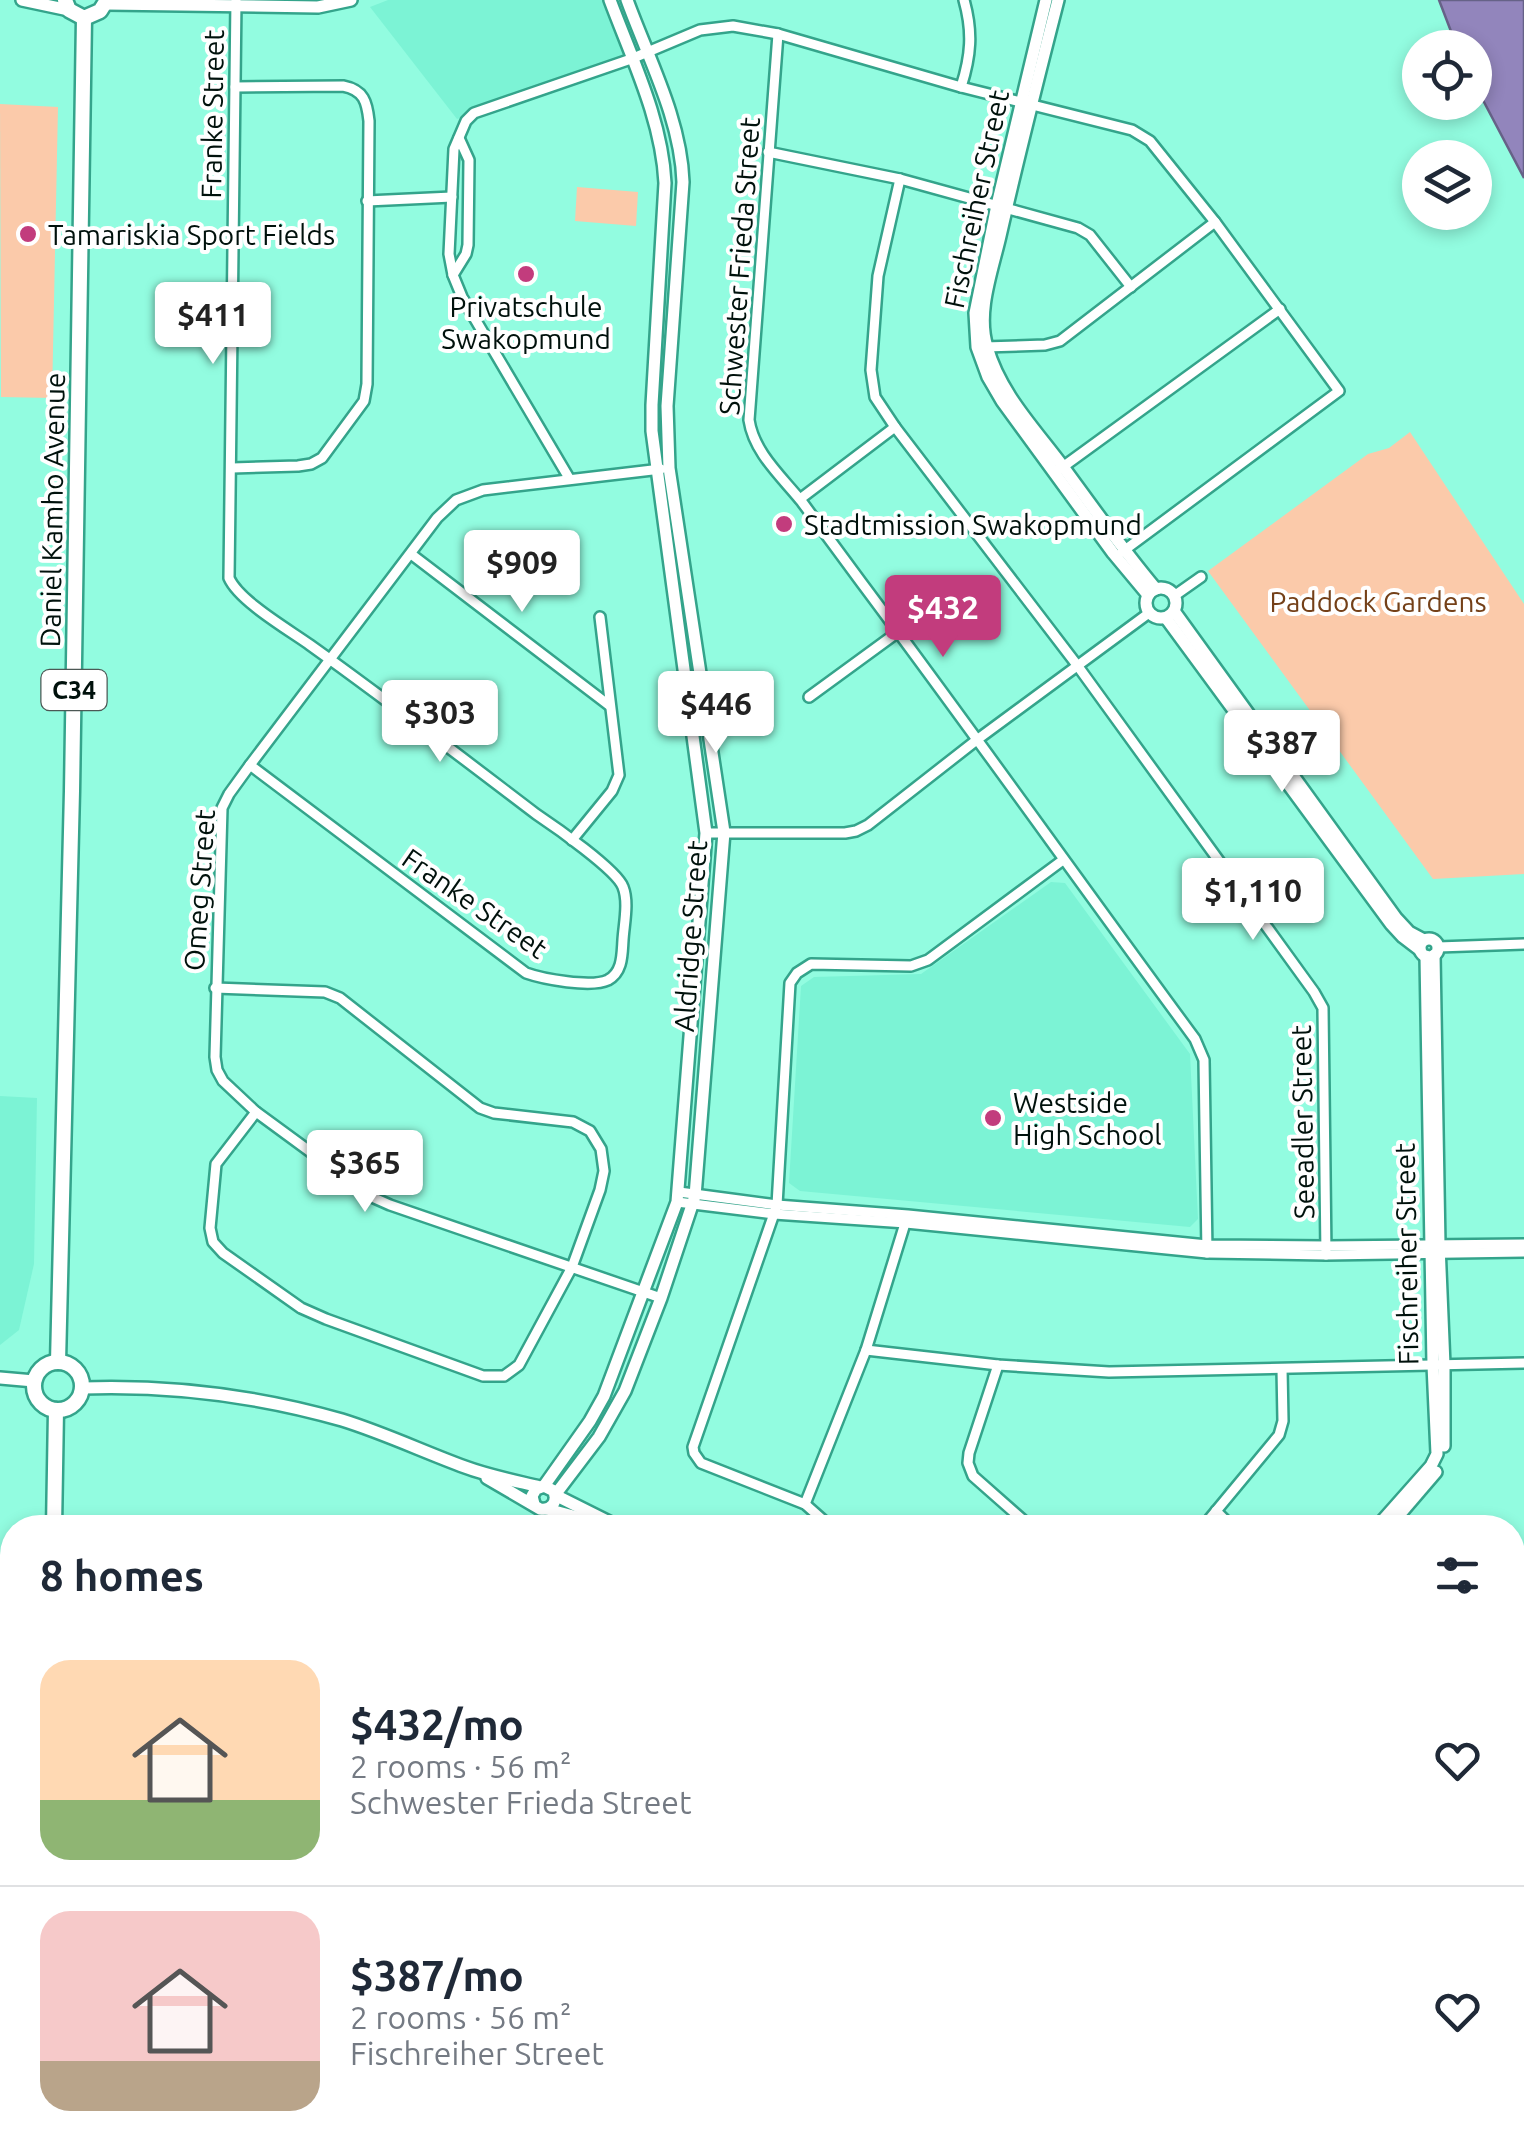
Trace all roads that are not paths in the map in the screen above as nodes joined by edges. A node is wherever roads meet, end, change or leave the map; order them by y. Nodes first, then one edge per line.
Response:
1 (22, 0) edge
2 (350, 0) edge
3 (610, 0) edge
4 (627, 0) edge
5 (964, 0) edge
6 (1046, 0) edge
7 (1058, 0) edge
8 (106, 2) edge
9 (236, 3) edge
10 (67, 5) edge
11 (84, 18) junction
12 (778, 34) junction
13 (646, 53) junction
14 (632, 58) junction
15 (234, 87) junction
16 (961, 87) junction
17 (1026, 104) junction
18 (459, 138) junction
19 (768, 152) junction
20 (900, 179) junction
21 (452, 197) junction
22 (368, 201) junction
23 (1002, 206) junction
24 (1215, 222) junction
25 (453, 275) junction
26 (1132, 287) junction
27 (1280, 309) junction
28 (982, 347) junction
29 (655, 352) junction
30 (670, 353) junction
31 (895, 427) junction
32 (232, 468) junction
33 (662, 469) junction
34 (1059, 470) junction
35 (569, 478) junction
36 (800, 499) junction
37 (411, 554) junction
38 (1120, 554) junction
39 (1201, 577) dead end
40 (1152, 592) junction
41 (1174, 596) junction
42 (1149, 613) junction
43 (1170, 614) junction
44 (600, 618) dead end
45 (898, 632) junction
46 (331, 660) junction
47 (1077, 666) junction
48 (809, 696) dead end
49 (610, 706) junction
50 (978, 739) junction
51 (250, 765) junction
52 (724, 832) junction
53 (706, 834) junction
54 (572, 840) junction
55 (1063, 860) junction
56 (1524, 944) edge
57 (1429, 950) junction
58 (215, 988) junction
59 (256, 1112) junction
60 (678, 1197) junction
61 (694, 1200) junction
62 (775, 1210) junction
63 (907, 1219) junction
64 (1524, 1244) edge
65 (1207, 1249) junction
66 (1435, 1249) junction
67 (1326, 1250) junction
68 (1524, 1252) edge
69 (572, 1267) junction
70 (643, 1293) junction
71 (660, 1298) junction
72 (866, 1350) junction
73 (58, 1362) junction
74 (1524, 1363) edge
75 (998, 1365) junction
76 (1439, 1365) junction
77 (1282, 1370) junction
78 (0, 1378) edge
79 (34, 1381) junction
80 (82, 1388) junction
81 (56, 1410) junction
82 (470, 1469) junction
83 (546, 1489) junction
84 (534, 1504) junction
85 (805, 1504) junction
86 (547, 1509) junction
87 (1216, 1512) junction
88 (54, 1515) edge
89 (570, 1515) edge
90 (595, 1515) edge
91 (817, 1515) edge
92 (1018, 1515) edge
93 (1213, 1515) edge
94 (1219, 1515) edge
95 (1388, 1515) edge
96 (1399, 1515) edge

1 - 10 street
2 - 9 street
3 - 14 street, Aldridge Street
4 - 13 street, Aldridge Street
5 - 16 street
6 - 17 street, Fischreiher Street
7 - 17 street, Fischreiher Street
8 - 9 street
8 - 11 main road
9 - 15 street, Franke Street
10 - 11 main road
11 - 73 main road, Daniel Kamho Avenue / C34
12 - 13 street
12 - 16 street
12 - 19 street, Schwester Frieda Street
13 - 14 street
13 - 30 street, Aldridge Street
14 - 18 street
14 - 29 street, Aldridge Street
15 - 22 street
15 - 32 street, Franke Street
16 - 17 street
17 - 23 street, Fischreiher Street
17 - 24 street
18 - 21 street
18 - 25 street
19 - 20 street
19 - 36 street, Schwester Frieda Street
20 - 23 street
20 - 31 street, Seeadler Street
21 - 22 street
21 - 25 street
22 - 32 street
23 - 26 street
23 - 28 street, Fischreiher Street
24 - 26 street
24 - 27 street
25 - 35 street
26 - 28 street
27 - 34 street
27 - 38 street
28 - 34 street, Fischreiher Street
29 - 30 street
29 - 33 street, Aldridge Street
30 - 33 street, Aldridge Street
31 - 36 street
31 - 47 street, Seeadler Street
32 - 46 street, Franke Street
33 - 35 street, Omeg Street
33 - 52 street, Aldridge Street
33 - 53 street, Aldridge Street
34 - 38 street, Fischreiher Street
35 - 37 street, Omeg Street
36 - 45 street, Schwester Frieda Street
37 - 46 street, Omeg Street
37 - 49 street
38 - 40 street, Fischreiher Street
39 - 41 street
40 - 41 street
40 - 42 street
41 - 43 street
42 - 43 street
42 - 47 street
43 - 57 street
44 - 49 street
45 - 48 street
45 - 50 street, Schwester Frieda Street
46 - 51 street, Omeg Street
46 - 54 street, Franke Street
47 - 50 street
47 - 67 street, Seeadler Street
49 - 54 street
50 - 52 street
50 - 55 street, Schwester Frieda Street
51 - 54 street, Franke Street
51 - 58 street, Omeg Street
52 - 53 street
52 - 61 street, Aldridge Street
53 - 60 street, Aldridge Street
55 - 62 street
55 - 65 street, Schwester Frieda Street
56 - 57 street
57 - 66 street, Fischreiher Street
58 - 59 street, Omeg Street
58 - 69 street
59 - 69 street, Omeg Street
59 - 69 street
60 - 61 street
60 - 70 street, Aldridge Street
61 - 62 street
61 - 71 street, Aldridge Street
62 - 63 street
62 - 85 street
63 - 65 street
63 - 72 street
64 - 66 street
65 - 67 street
66 - 67 street
66 - 68 street
66 - 76 street, Fischreiher Street
69 - 70 street, Omeg Street
70 - 71 street, Omeg Street
70 - 83 street, Aldridge Street
71 - 83 street, Aldridge Street
72 - 75 street
72 - 85 street
73 - 79 main road
73 - 80 main road
74 - 76 street
75 - 77 street
75 - 92 street
76 - 77 street
76 - 95 street, Fischreiher Street
76 - 96 street, Fischreiher Street
77 - 87 street
78 - 79 street
79 - 81 main road
80 - 81 main road
80 - 82 street
81 - 88 main road
82 - 83 street
82 - 84 street
83 - 84 street
83 - 86 street
83 - 90 street
84 - 86 street
85 - 91 street
86 - 89 street
87 - 93 street
87 - 94 street

